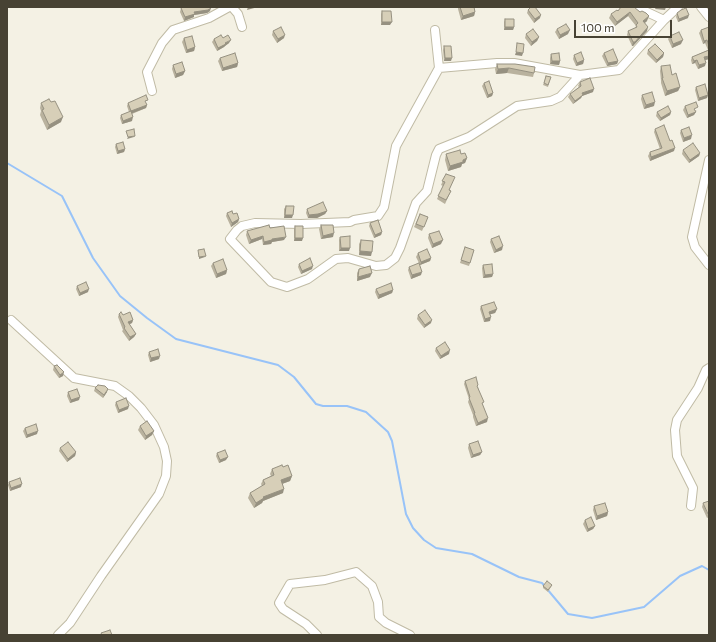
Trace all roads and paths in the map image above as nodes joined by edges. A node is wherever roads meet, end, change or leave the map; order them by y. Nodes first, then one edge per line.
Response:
1 (231, 7) edge
2 (636, 7) edge
3 (678, 7) edge
4 (701, 7) edge
5 (709, 17) edge
6 (664, 20) junction
7 (242, 27) dead end
8 (435, 30) dead end
9 (439, 68) junction
10 (580, 75) junction
11 (152, 91) dead end
12 (709, 160) edge
13 (709, 265) edge
14 (10, 320) dead end
15 (709, 368) edge
16 (691, 506) dead end
17 (58, 635) edge
18 (317, 635) edge
19 (410, 635) edge

1 - 7 street
1 - 11 street
2 - 6 street
3 - 6 street
4 - 5 street
6 - 10 street
8 - 9 street
9 - 10 street
9 - 10 street
12 - 13 street
14 - 17 street
15 - 16 street
18 - 19 street

